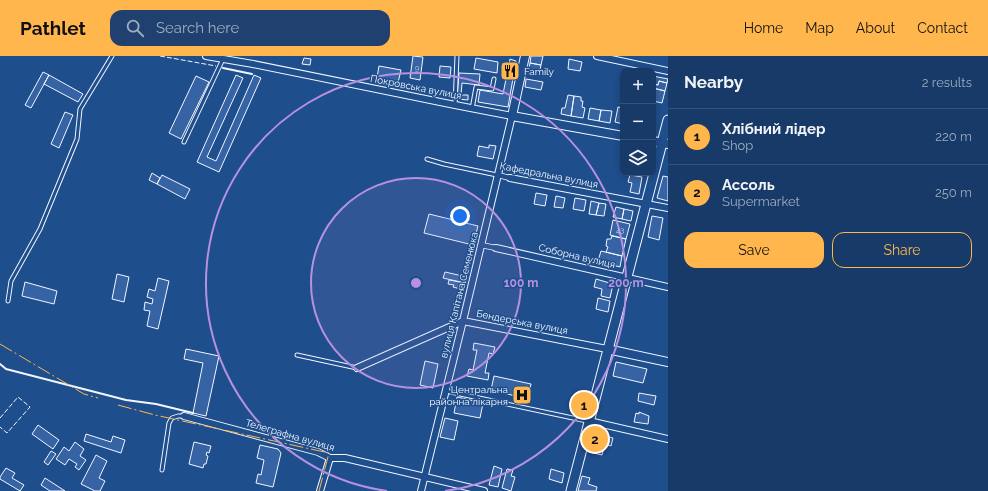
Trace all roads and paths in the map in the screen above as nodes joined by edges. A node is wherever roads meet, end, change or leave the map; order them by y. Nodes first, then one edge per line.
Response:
1 (112, 56) edge
2 (208, 56) edge
3 (457, 56) edge
4 (525, 56) edge
5 (597, 56) edge
6 (224, 59) junction
7 (668, 71) edge
8 (494, 78) dead end
9 (455, 105) junction
10 (472, 108) junction
11 (512, 116) junction
12 (668, 120) edge
13 (620, 135) edge
14 (184, 142) dead end
15 (661, 143) edge
16 (427, 159) dead end
17 (498, 175) junction
18 (510, 178) joint
19 (646, 204) junction
20 (668, 208) edge
21 (481, 245) junction
22 (496, 248) joint
23 (626, 278) junction
24 (668, 287) edge
25 (8, 301) dead end
26 (463, 321) junction
27 (607, 348) junction
28 (297, 355) dead end
29 (668, 362) edge
30 (357, 368) joint
31 (446, 391) junction
32 (184, 416) joint
33 (589, 421) junction
34 (668, 439) edge
35 (330, 458) junction
36 (162, 470) dead end
37 (425, 476) junction
38 (320, 491) edge
39 (421, 491) edge
40 (484, 491) edge
41 (571, 491) edge

1 - 25 lane
2 - 6 street, Покровська вулиця
3 - 9 lane
4 - 11 street, вулиця Капітана Семенюка
5 - 7 street
6 - 9 street, Покровська вулиця
6 - 14 lane
8 - 10 lane
9 - 10 street, Покровська вулиця
10 - 11 street, Покровська вулиця
11 - 13 street, Покровська вулиця
11 - 17 street, вулиця Капітана Семенюка
12 - 15 main road
15 - 19 main road
16 - 17 lane, Кафедральна вулиця
17 - 18 street, Кафедральна вулиця
17 - 21 street, вулиця Капітана Семенюка
18 - 19 street, Кафедральна вулиця
19 - 20 street, Кафедральна вулиця
19 - 23 main road
21 - 22 street, Соборна вулиця
21 - 26 street, вулиця Капітана Семенюка
22 - 23 street, Соборна вулиця
23 - 24 street, Соборна вулиця
23 - 27 main road
26 - 27 street, Бендерська вулиця
26 - 30 street, Бендерська вулиця
26 - 31 street, вулиця Капітана Семенюка
27 - 29 street, Бендерська вулиця
27 - 33 main road
28 - 30 lane
31 - 33 lane
31 - 37 street, вулиця Капітана Семенюка
32 - 35 street, Телеграфна вулиця
32 - 36 lane
33 - 34 street
33 - 41 main road
35 - 37 street, Телеграфна вулиця
35 - 38 street
37 - 39 street, вулиця Капітана Семенюка
37 - 40 street, Телеграфна вулиця

